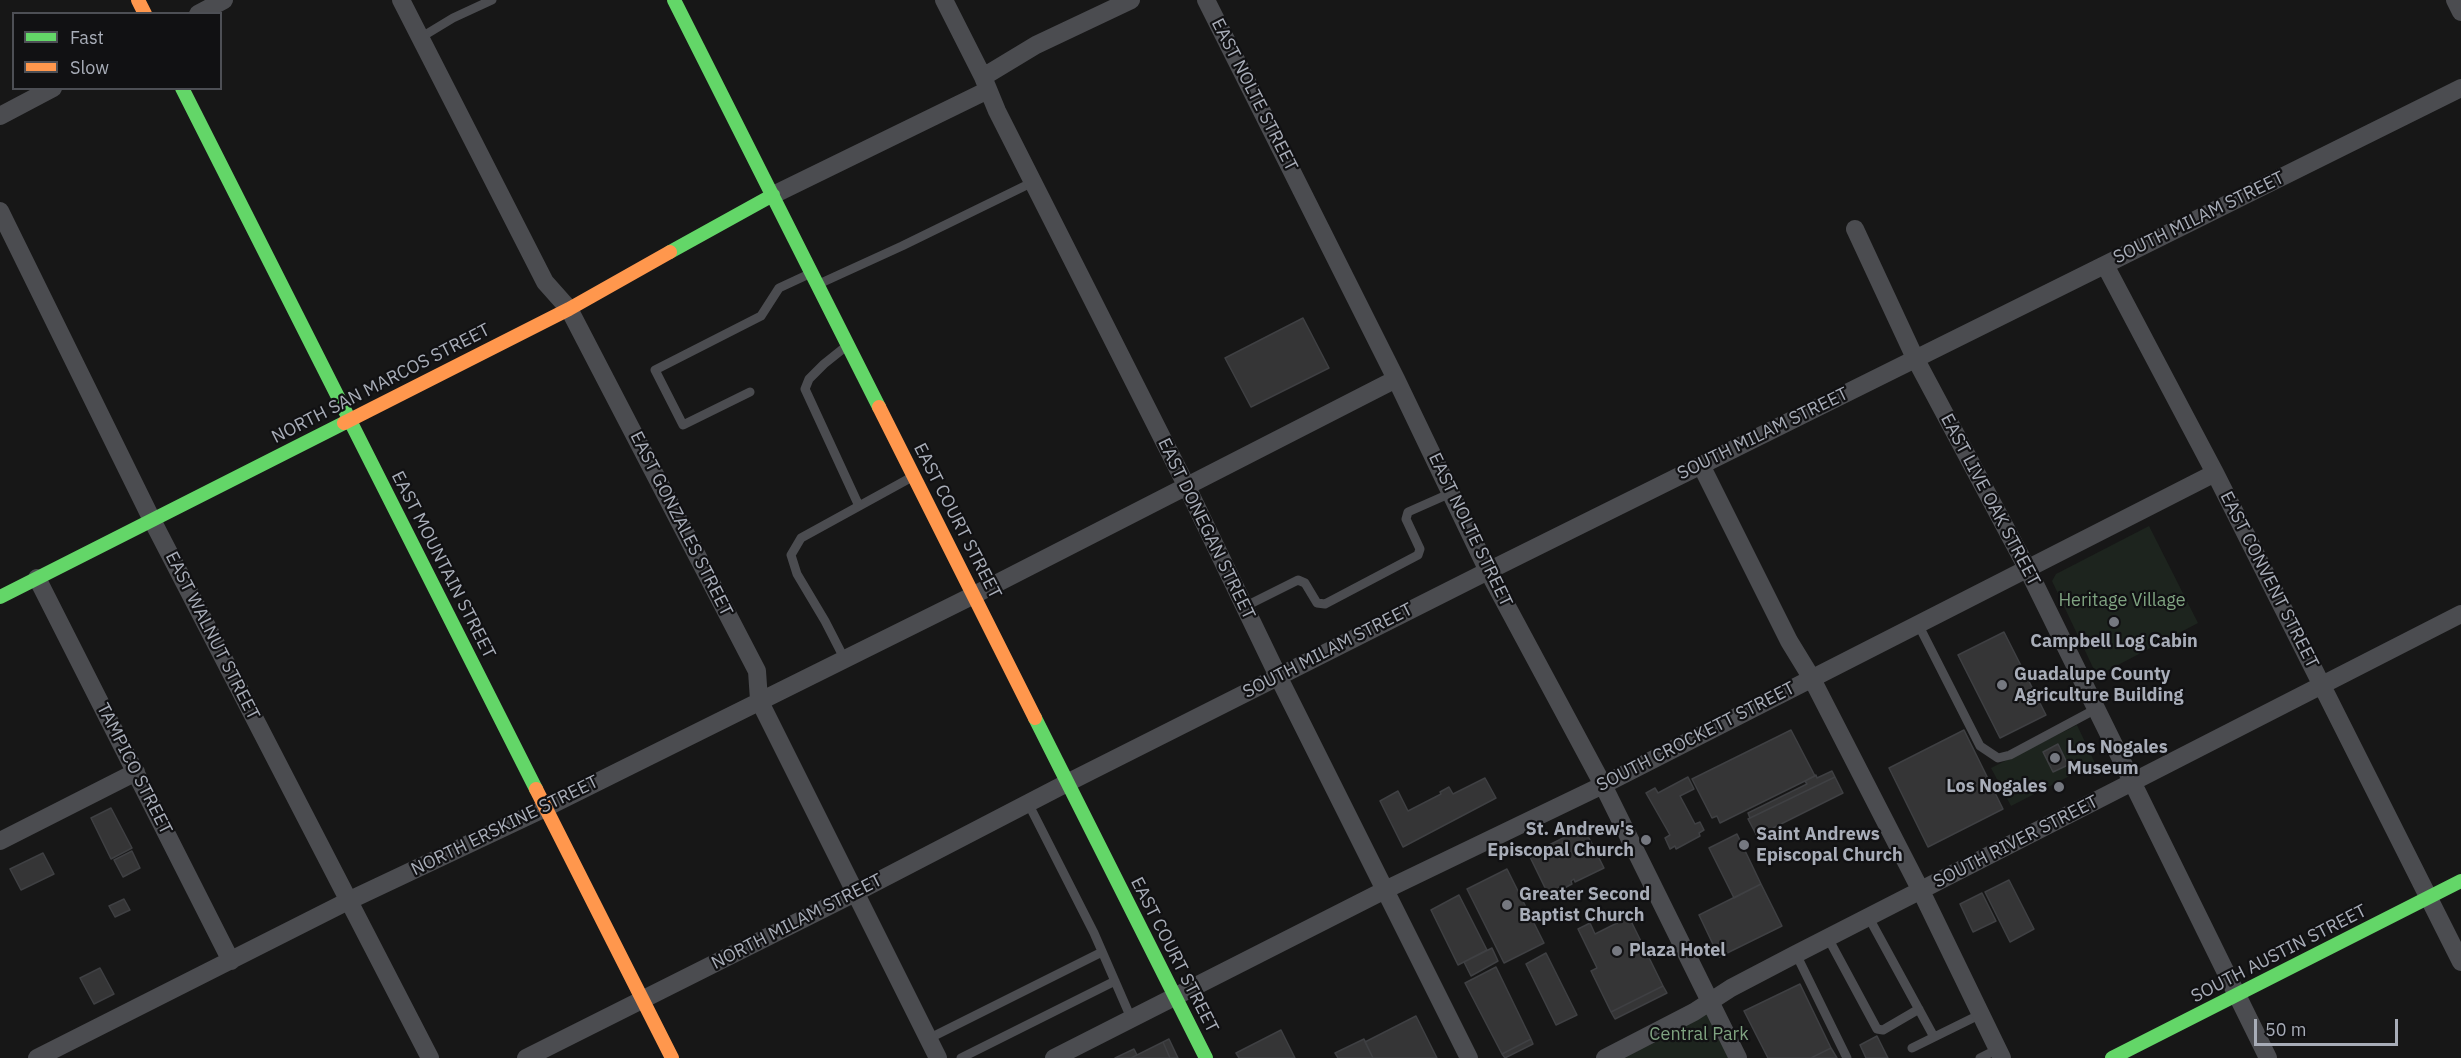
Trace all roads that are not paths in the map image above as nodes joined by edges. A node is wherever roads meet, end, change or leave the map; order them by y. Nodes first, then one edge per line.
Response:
1 (224, 0) edge
2 (401, 0) edge
3 (492, 0) edge
4 (674, 0) edge
5 (944, 0) edge
6 (1131, 0) edge
7 (1206, 0) edge
8 (2455, 0) edge
9 (202, 12) edge
10 (2461, 12) edge
11 (420, 38) junction
12 (986, 84) junction
13 (2461, 87) edge
14 (49, 90) edge
15 (183, 90) edge
16 (0, 116) edge
17 (1033, 182) junction
18 (773, 195) junction
19 (0, 211) edge
20 (1855, 229) dead end
21 (6, 239) edge
22 (2106, 265) junction
23 (815, 278) junction
24 (569, 309) junction
25 (849, 345) junction
26 (1915, 358) junction
27 (1396, 379) junction
28 (750, 392) dead end
29 (349, 420) junction
30 (1701, 465) junction
31 (2215, 473) junction
32 (914, 476) junction
33 (1186, 485) junction
34 (1451, 494) junction
35 (859, 506) junction
36 (152, 520) junction
37 (2027, 568) junction
38 (1488, 570) junction
39 (37, 578) junction
40 (974, 595) junction
41 (0, 597) edge
42 (1244, 607) junction
43 (2461, 614) edge
44 (1917, 624) junction
45 (844, 658) junction
46 (1278, 676) junction
47 (1811, 677) junction
48 (2322, 684) junction
49 (759, 700) junction
50 (2096, 709) junction
51 (136, 772) junction
52 (2133, 782) junction
53 (1067, 783) junction
54 (1603, 785) junction
55 (1028, 803) junction
56 (545, 808) junction
57 (0, 841) edge
58 (2461, 881) edge
59 (1385, 891) junction
60 (1921, 891) junction
61 (855, 893) junction
62 (2429, 897) junction
63 (348, 902) junction
64 (1869, 918) junction
65 (1828, 938) junction
66 (1102, 952) junction
67 (1796, 954) junction
68 (231, 960) junction
69 (2461, 962) edge
70 (1115, 981) junction
71 (1175, 995) junction
72 (2238, 996) junction
73 (643, 998) junction
74 (1710, 1000) junction
75 (1919, 1010) junction
76 (1981, 1014) junction
77 (1131, 1018) junction
78 (1934, 1037) junction
79 (928, 1039) junction
80 (1912, 1048) dead end
81 (2000, 1053) edge
82 (37, 1058) edge
83 (430, 1058) edge
84 (526, 1058) edge
85 (672, 1058) edge
86 (938, 1058) edge
87 (961, 1058) edge
88 (1054, 1058) edge
89 (1206, 1058) edge
90 (1469, 1058) edge
91 (1605, 1058) edge
92 (1738, 1058) edge
93 (1847, 1058) edge
94 (1980, 1058) edge
95 (2112, 1058) edge
96 (2268, 1058) edge

1 - 9 street
2 - 11 street, EAST GONZALES STREET
3 - 11 lane
4 - 18 street, EAST COURT STREET
5 - 12 street, EAST DONEGAN STREET
6 - 12 street
7 - 27 street, EAST NOLTE STREET
8 - 10 street
11 - 24 street, EAST GONZALES STREET
12 - 17 street, EAST DONEGAN STREET
12 - 18 street
13 - 22 street, SOUTH MILAM STREET
14 - 16 street
15 - 29 street, EAST MOUNTAIN STREET
17 - 23 lane
17 - 33 street, EAST DONEGAN STREET
18 - 23 street, EAST COURT STREET
18 - 24 street, NORTH SAN MARCOS STREET
19 - 21 street, EAST WALNUT STREET
20 - 26 street, EAST LIVE OAK STREET
21 - 36 street, EAST WALNUT STREET
22 - 26 street, SOUTH MILAM STREET
22 - 31 street, EAST CONVENT STREET
23 - 25 street, EAST COURT STREET
23 - 28 lane
24 - 29 street, NORTH SAN MARCOS STREET
24 - 49 street, EAST GONZALES STREET
25 - 32 street, EAST COURT STREET
25 - 35 lane
26 - 30 street, SOUTH MILAM STREET
26 - 37 street, EAST LIVE OAK STREET
27 - 33 street, NORTH ERSKINE STREET
27 - 34 street, EAST NOLTE STREET
29 - 36 street, NORTH SAN MARCOS STREET
29 - 56 street, EAST MOUNTAIN STREET
30 - 38 street, SOUTH MILAM STREET
30 - 47 street
31 - 37 street, SOUTH CROCKETT STREET
31 - 48 street, EAST CONVENT STREET
32 - 35 lane
32 - 40 street, EAST COURT STREET
33 - 40 street, NORTH ERSKINE STREET
33 - 42 street, EAST DONEGAN STREET
34 - 38 street, EAST NOLTE STREET
34 - 42 lane
35 - 45 lane
36 - 39 street, NORTH SAN MARCOS STREET
36 - 63 street, EAST WALNUT STREET
37 - 44 street, SOUTH CROCKETT STREET
37 - 50 street, EAST LIVE OAK STREET
38 - 46 street, SOUTH MILAM STREET
38 - 54 street, EAST NOLTE STREET
39 - 41 street, NORTH SAN MARCOS STREET
39 - 51 street, TAMPICO STREET
40 - 45 street, NORTH ERSKINE STREET
40 - 53 street, EAST COURT STREET
42 - 46 street, EAST DONEGAN STREET
43 - 48 street, SOUTH RIVER STREET
44 - 47 street, SOUTH CROCKETT STREET
44 - 50 lane
45 - 49 street, NORTH ERSKINE STREET
46 - 53 street, SOUTH MILAM STREET
46 - 59 street, EAST DONEGAN STREET
47 - 54 street, SOUTH CROCKETT STREET
47 - 60 street
48 - 52 street, SOUTH RIVER STREET
48 - 62 street, EAST CONVENT STREET
49 - 56 street, NORTH ERSKINE STREET
49 - 61 street, EAST GONZALES STREET
50 - 52 street, EAST LIVE OAK STREET
51 - 57 street
51 - 68 street, TAMPICO STREET
52 - 60 street, SOUTH RIVER STREET
52 - 72 street, EAST LIVE OAK STREET
53 - 55 street, NORTH MILAM STREET
53 - 71 street, EAST COURT STREET
54 - 59 street, SOUTH CROCKETT STREET
54 - 74 street, EAST NOLTE STREET
55 - 61 street, NORTH MILAM STREET
55 - 66 lane
56 - 63 street, NORTH ERSKINE STREET
56 - 73 street, EAST MOUNTAIN STREET
58 - 62 street, SOUTH AUSTIN STREET
59 - 71 street, SOUTH CROCKETT STREET
59 - 90 street, EAST DONEGAN STREET
60 - 64 street, SOUTH RIVER STREET
60 - 76 street
61 - 73 street, NORTH MILAM STREET
61 - 79 street, EAST GONZALES STREET
62 - 69 street, EAST CONVENT STREET
62 - 72 street, SOUTH AUSTIN STREET
63 - 68 street, NORTH ERSKINE STREET
63 - 83 street, EAST WALNUT STREET
64 - 65 street, SOUTH RIVER STREET
64 - 75 lane
65 - 67 street, SOUTH RIVER STREET
65 - 75 lane
66 - 70 lane
66 - 79 lane
67 - 74 street, SOUTH RIVER STREET
67 - 93 lane
68 - 82 street, NORTH ERSKINE STREET
70 - 77 lane
70 - 87 lane
71 - 77 street, SOUTH CROCKETT STREET
71 - 89 street, EAST COURT STREET
72 - 95 street, SOUTH AUSTIN STREET
72 - 96 street, EAST LIVE OAK STREET
73 - 84 street, NORTH MILAM STREET
73 - 85 street, EAST MOUNTAIN STREET
74 - 91 street, SOUTH RIVER STREET
74 - 92 street, EAST NOLTE STREET
75 - 78 lane
76 - 78 lane
76 - 81 street
77 - 88 street, SOUTH CROCKETT STREET
78 - 80 lane
79 - 86 street, EAST GONZALES STREET
81 - 94 lane

